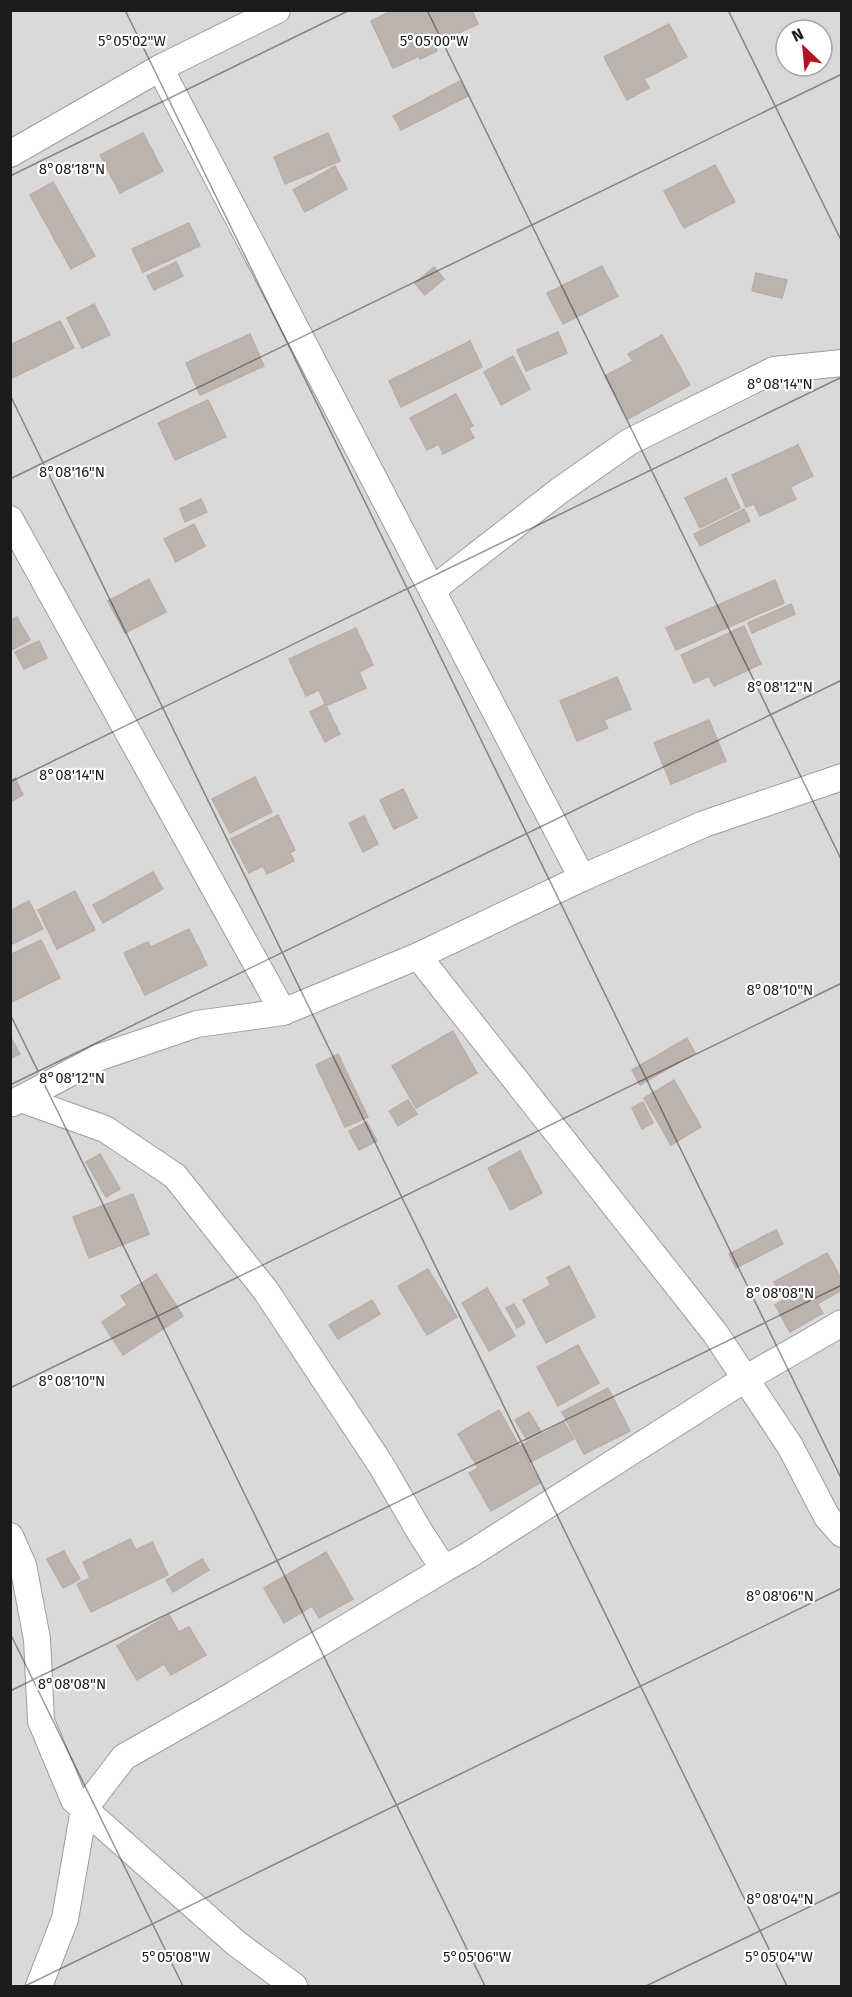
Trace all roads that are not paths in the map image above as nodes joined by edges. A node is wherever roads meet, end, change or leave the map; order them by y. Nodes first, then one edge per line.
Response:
1 (277, 10) edge
2 (160, 68) junction
3 (10, 154) edge
4 (842, 363) edge
5 (10, 519) edge
6 (432, 590) junction
7 (842, 777) edge
8 (582, 878) junction
9 (418, 956) junction
10 (283, 1012) junction
11 (16, 1102) edge
12 (842, 1323) edge
13 (745, 1378) junction
14 (842, 1534) edge
15 (10, 1536) edge
16 (444, 1569) junction
17 (84, 1809) junction
18 (39, 1986) edge
19 (294, 1986) edge

1 - 2 street
2 - 3 street
2 - 6 street
4 - 6 street
5 - 10 street
6 - 8 street
7 - 8 street
8 - 9 street
9 - 10 street
9 - 13 street
10 - 11 street
11 - 16 street
12 - 13 street
13 - 14 street
13 - 16 street
15 - 17 street
16 - 17 street
17 - 18 street
17 - 19 street

